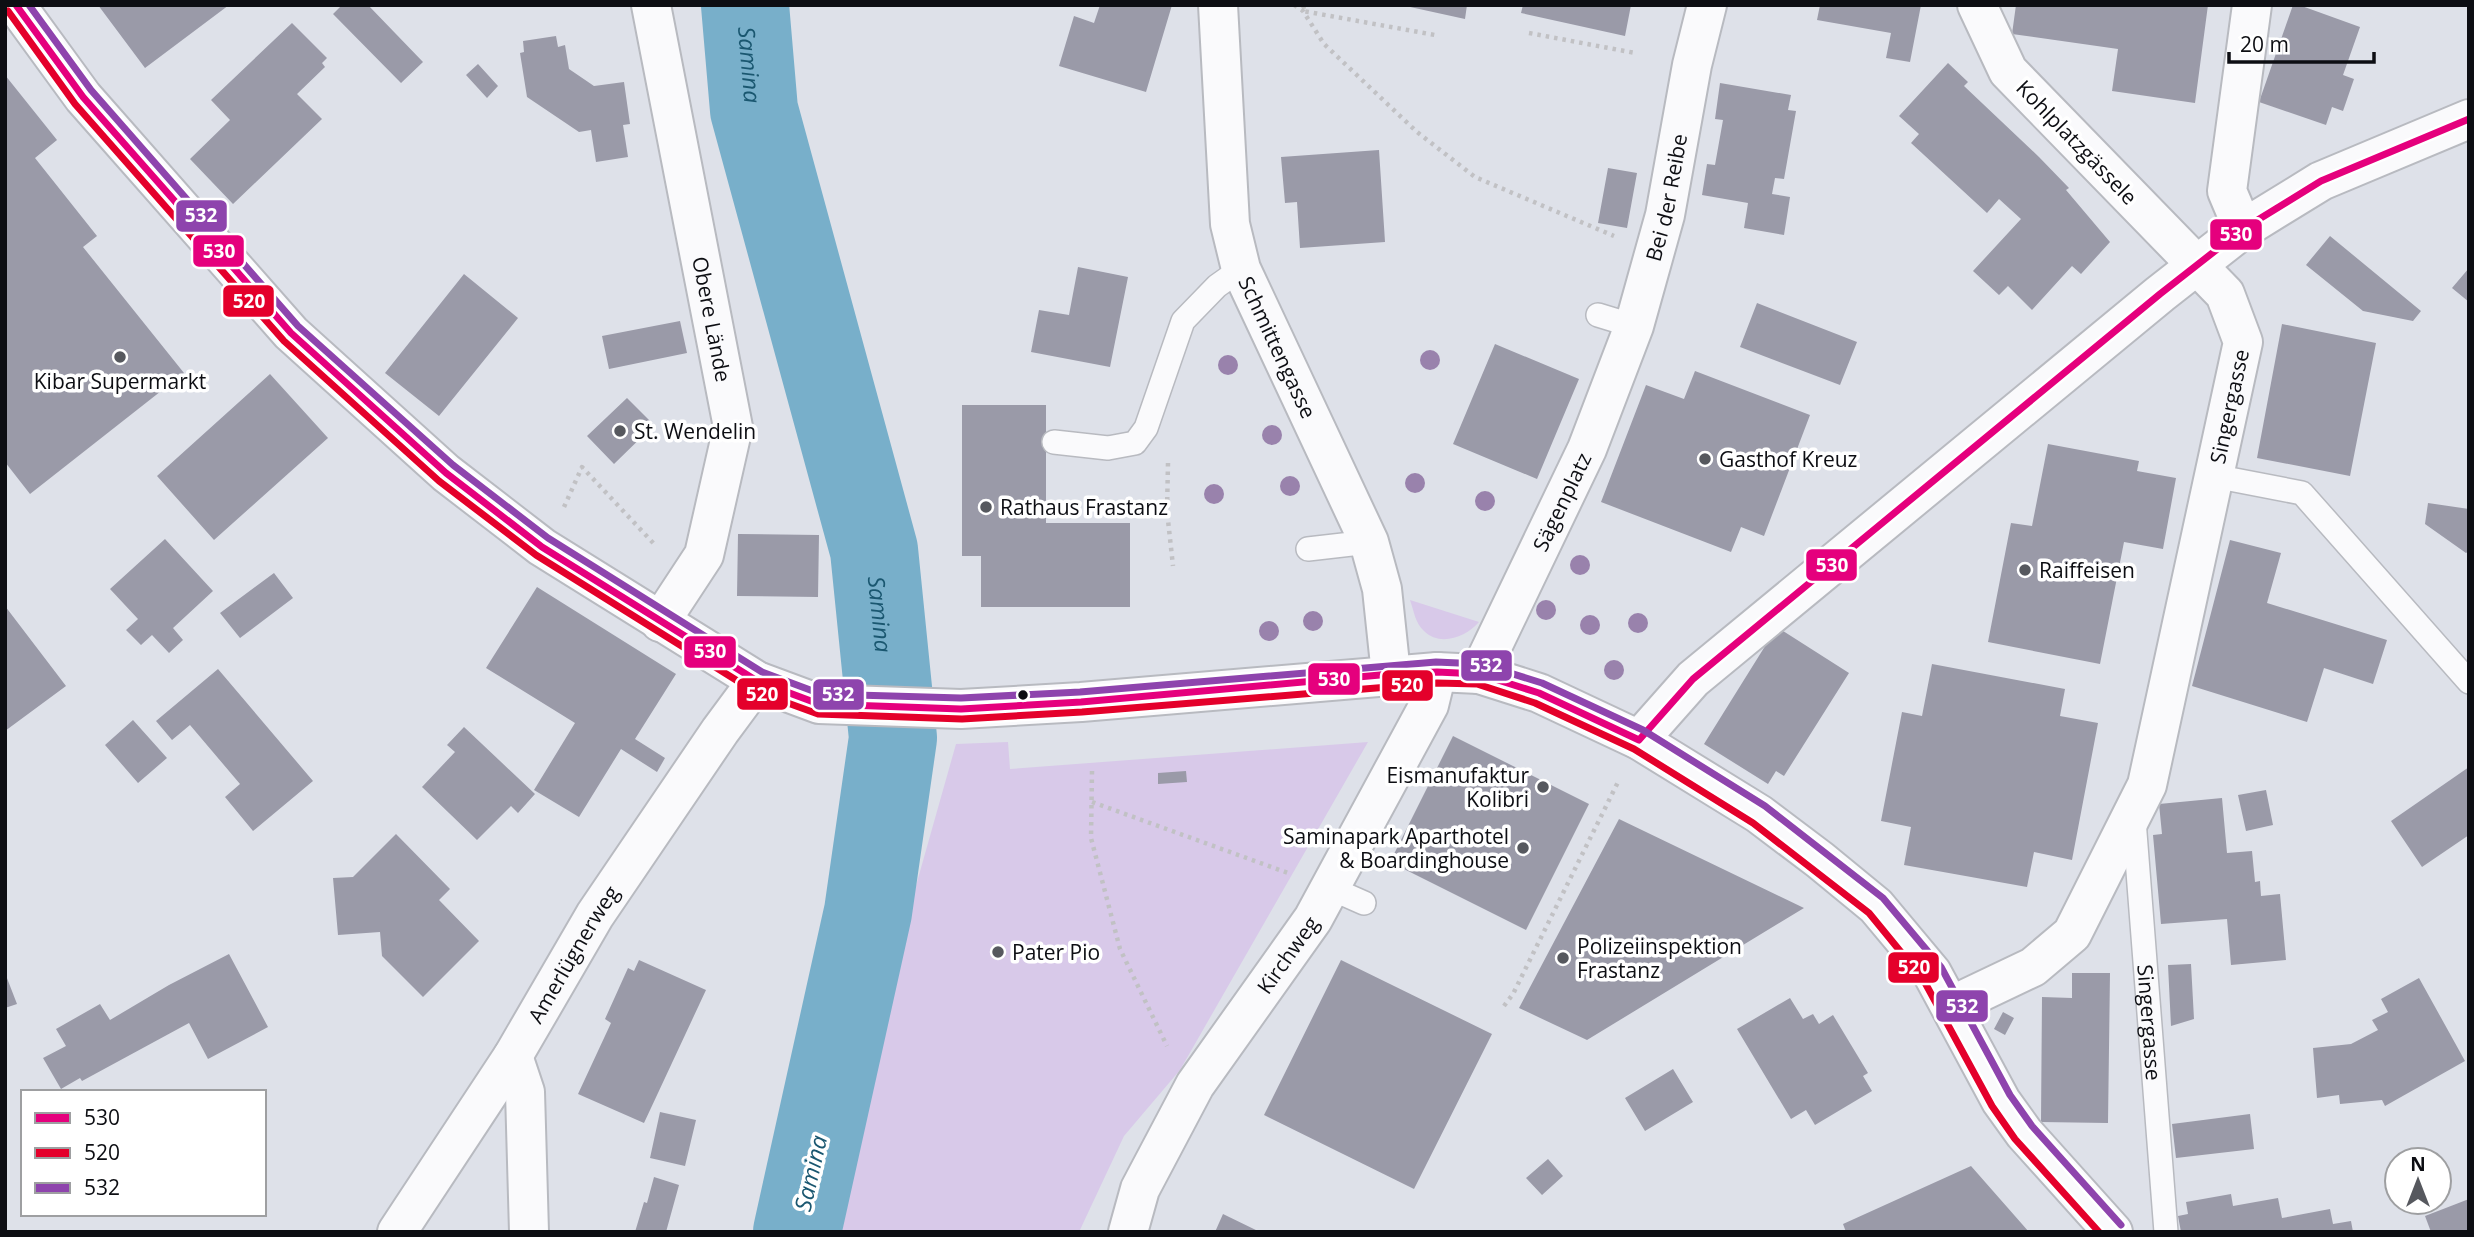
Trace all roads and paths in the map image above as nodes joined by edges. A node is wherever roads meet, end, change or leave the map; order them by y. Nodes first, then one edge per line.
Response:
1 (16, 5) edge
2 (651, 5) edge
3 (1218, 5) edge
4 (1294, 5) edge
5 (1707, 5) edge
6 (1977, 5) edge
7 (2252, 5) edge
8 (1303, 8) edge
9 (1529, 33) dead end
10 (1435, 35) dead end
11 (1635, 52) dead end
12 (2469, 119) edge
13 (2243, 229) junction
14 (1619, 238) dead end
15 (2196, 265) junction
16 (1241, 270) junction
17 (1616, 320) joint
18 (1054, 442) dead end
19 (2214, 476) junction
20 (563, 510) dead end
21 (1369, 542) junction
22 (659, 548) dead end
23 (1308, 549) dead end
24 (660, 622) junction
25 (1437, 672) junction
26 (1391, 674) junction
27 (1479, 674) junction
28 (757, 681) junction
29 (2469, 682) edge
30 (1639, 740) junction
31 (1092, 771) dead end
32 (1620, 777) dead end
33 (1092, 802) junction
34 (2133, 811) junction
35 (1330, 888) junction
36 (1364, 903) dead end
37 (1504, 1006) dead end
38 (1951, 1006) junction
39 (513, 1056) junction
40 (1195, 1086) junction
41 (397, 1232) edge
42 (529, 1232) edge
43 (1128, 1232) edge
44 (2113, 1232) edge
45 (2166, 1232) edge

1 - 24 street
2 - 24 street, Obere Lände
3 - 16 street, Schmittengasse
4 - 8 path
5 - 17 street, Bei der Reibe
6 - 15 street, Kohlplatzgässele
7 - 13 street
8 - 10 path
8 - 14 path
9 - 11 path
12 - 13 street
13 - 15 street
15 - 19 street, Singergasse
15 - 30 street
16 - 18 lane
16 - 21 street, Schmittengasse
17 - 27 street, Sägenplatz
19 - 29 lane, Singergasse
19 - 34 street, Singergasse
20 - 22 path
21 - 23 lane
21 - 26 street, Schmittengasse
24 - 28 street
25 - 26 street
25 - 27 street
25 - 35 street, Kirchweg
26 - 28 street
27 - 30 street
28 - 39 street, Amerlügnerweg
30 - 38 street
31 - 33 path
32 - 37 path
33 - 35 path
33 - 40 path
34 - 38 street, Singergasse
34 - 45 lane, Singergasse
35 - 36 lane
35 - 40 street, Kirchweg
38 - 44 street
39 - 41 street, Amerlügnerweg
39 - 42 street
40 - 43 street, Kirchweg

